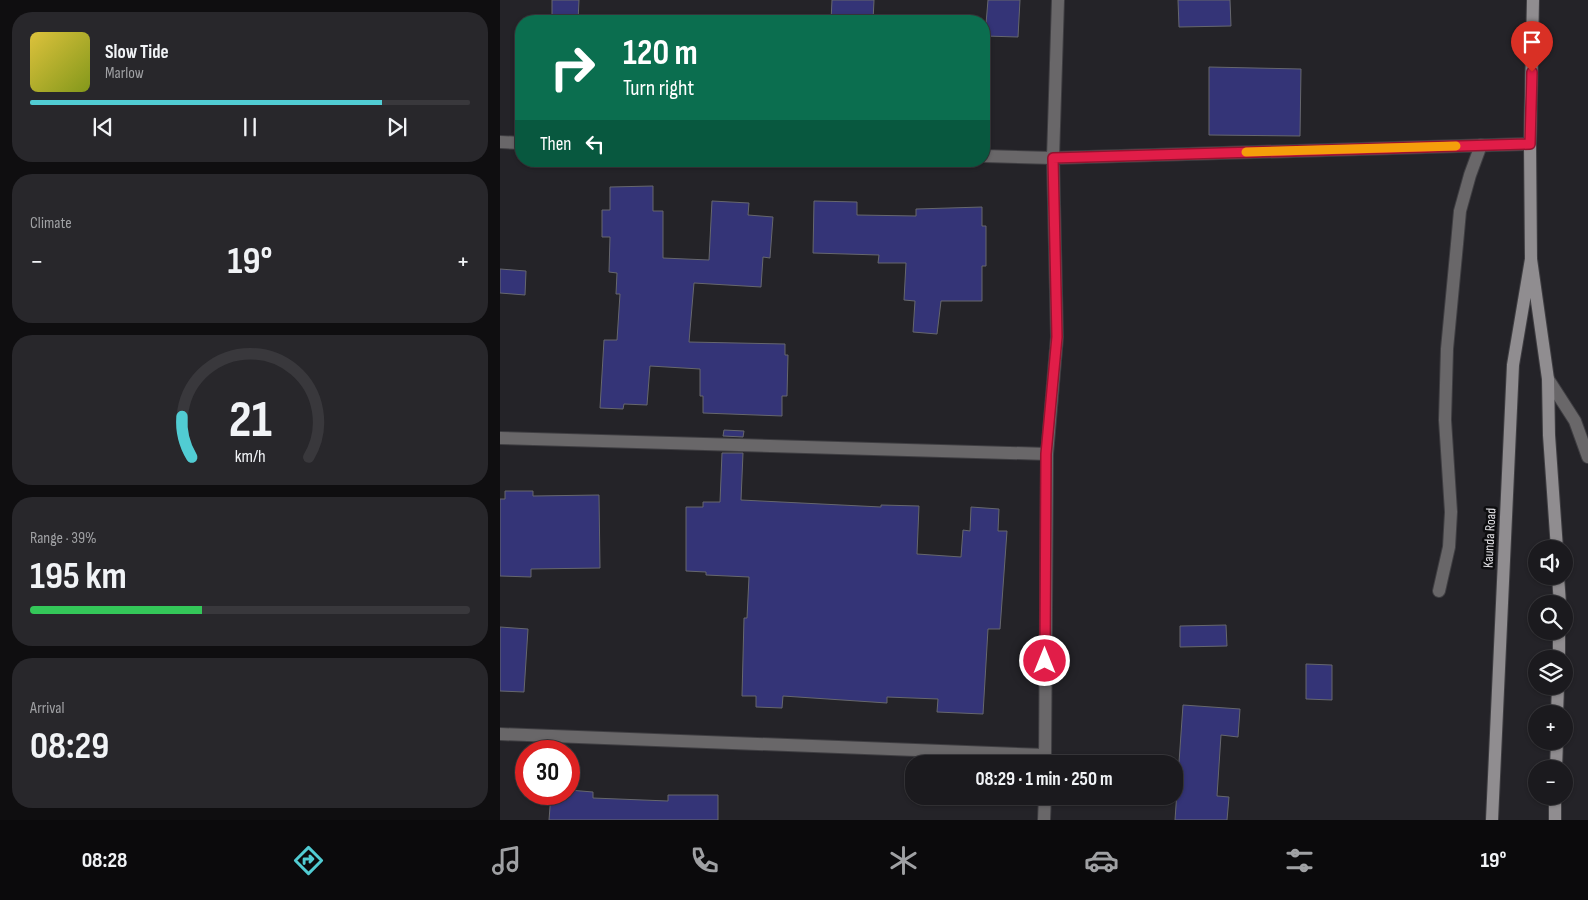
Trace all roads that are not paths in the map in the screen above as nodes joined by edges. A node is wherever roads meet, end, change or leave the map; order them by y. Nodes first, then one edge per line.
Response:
1 (1058, 0) edge
2 (1534, 0) edge
3 (500, 142) edge
4 (515, 143) edge
5 (1530, 144) junction
6 (1481, 145) junction
7 (990, 156) edge
8 (1053, 158) junction
9 (1531, 259) junction
10 (1548, 379) junction
11 (500, 438) edge
12 (1046, 454) junction
13 (1588, 457) edge
14 (1555, 540) edge
15 (1439, 591) dead end
16 (500, 734) edge
17 (940, 755) edge
18 (1045, 755) edge
19 (1044, 805) edge
20 (1555, 805) edge
21 (1044, 820) edge
22 (1492, 820) edge
23 (1555, 820) edge

1 - 8 street
2 - 5 main road, Kaunda Road
3 - 4 street
5 - 6 street
5 - 9 main road, Kaunda Road
6 - 8 street
6 - 15 street
7 - 8 street
8 - 12 street
9 - 10 main road, Kaunda Road
9 - 22 main road, Kaunda Road
10 - 13 street
10 - 14 main road, Kaunda Road
11 - 12 street
12 - 18 street
16 - 17 street
19 - 21 street
20 - 23 main road

